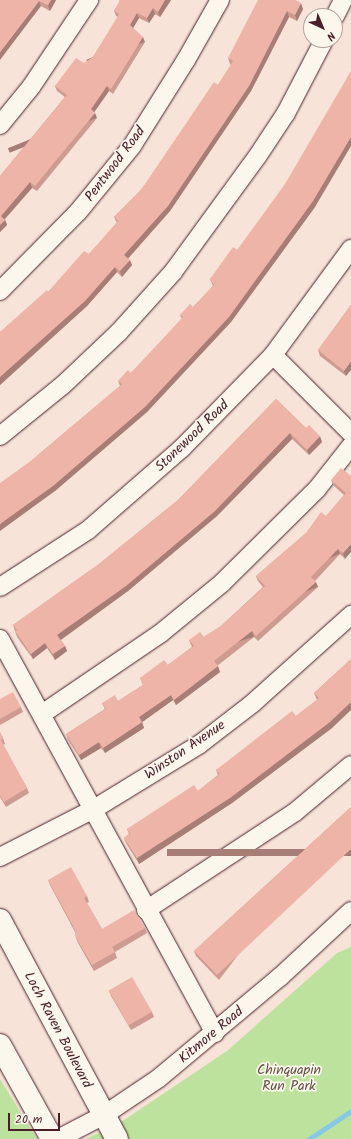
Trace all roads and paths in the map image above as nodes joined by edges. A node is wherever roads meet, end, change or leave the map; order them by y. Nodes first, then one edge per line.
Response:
1 (89, 0) edge
2 (220, 0) edge
3 (320, 48) edge
4 (0, 125) edge
5 (351, 249) edge
6 (0, 291) edge
7 (273, 355) junction
8 (351, 433) edge
9 (0, 436) edge
10 (351, 446) edge
11 (0, 587) edge
12 (351, 615) edge
13 (0, 639) edge
14 (42, 714) junction
15 (351, 765) edge
16 (94, 809) junction
17 (0, 857) edge
18 (146, 910) junction
19 (351, 912) edge
20 (0, 920) edge
21 (215, 1033) junction
22 (0, 1045) edge
23 (104, 1115) junction
24 (52, 1139) edge
25 (58, 1139) edge
26 (117, 1139) edge

1 - 4 street
2 - 6 street, Pentwood Road
3 - 9 street
5 - 7 street, Stonewood Road
7 - 8 street
7 - 11 street, Stonewood Road
10 - 14 street
12 - 16 street, Winston Avenue
13 - 14 street
14 - 16 street
15 - 18 street
16 - 17 street, Winston Avenue
16 - 18 street
18 - 21 street
19 - 21 street, Kitmore Road
20 - 23 main road, Loch Raven Boulevard
21 - 23 street, Kitmore Road
22 - 24 main road
23 - 25 street, Kitmore Road
23 - 26 main road, Loch Raven Boulevard

